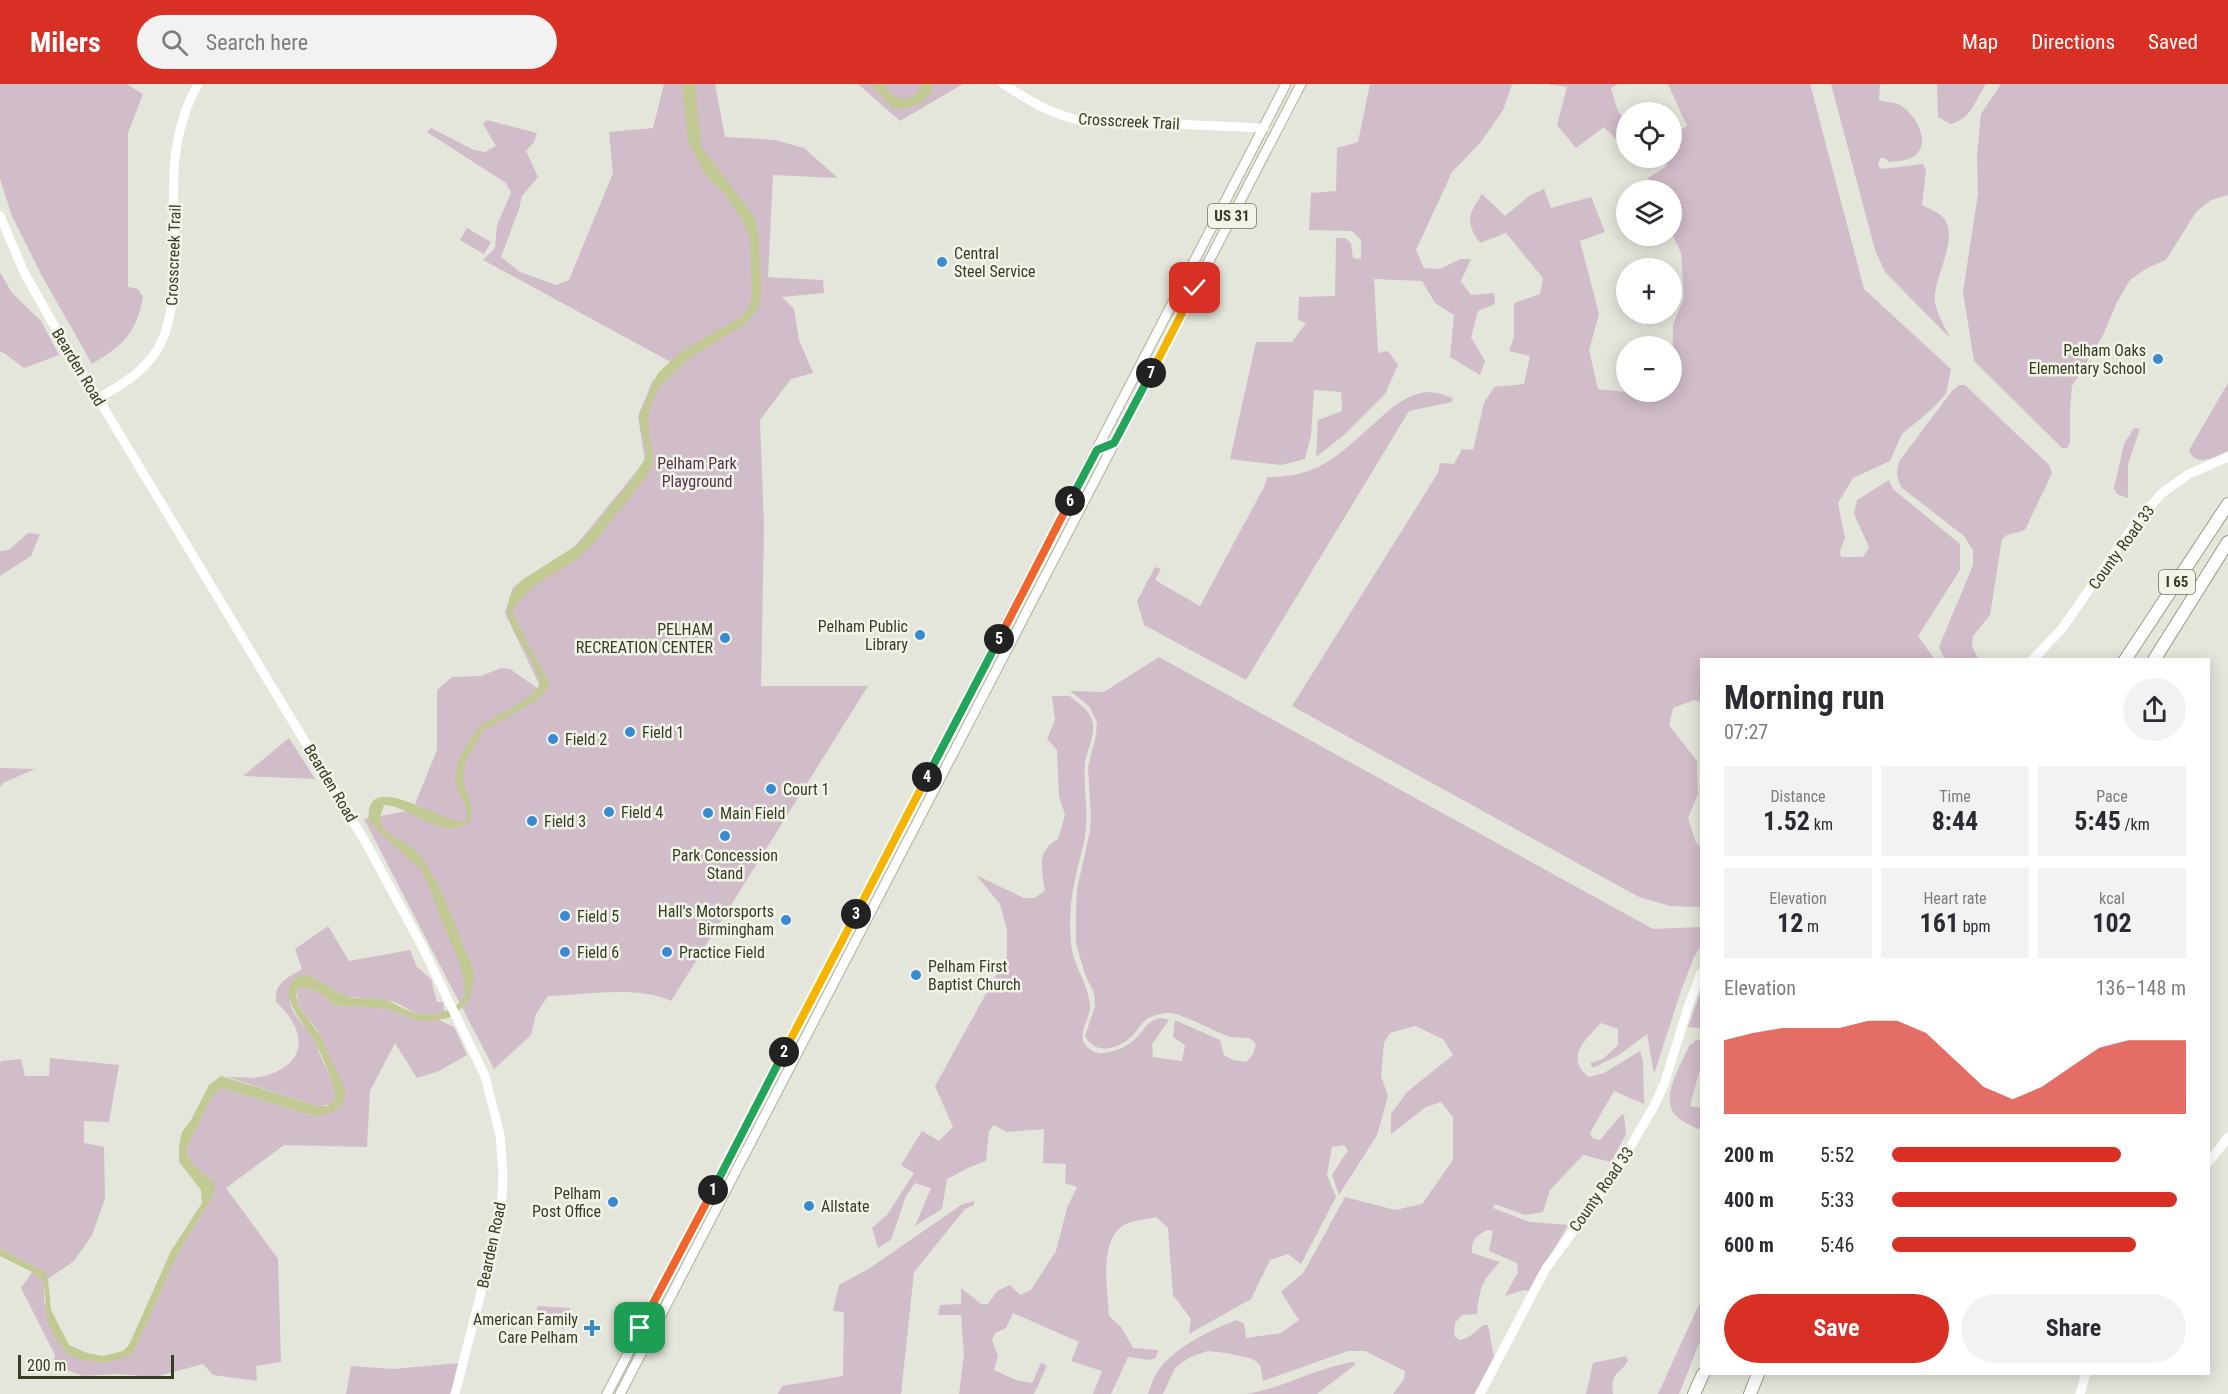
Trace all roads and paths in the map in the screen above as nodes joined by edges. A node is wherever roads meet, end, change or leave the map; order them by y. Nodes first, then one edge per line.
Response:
1 (198, 84) edge
2 (1003, 84) edge
3 (1286, 84) edge
4 (1301, 84) edge
5 (1264, 128) junction
6 (1276, 131) junction
7 (0, 216) edge
8 (1184, 282) junction
9 (1195, 288) junction
10 (1153, 342) junction
11 (1164, 348) junction
12 (99, 398) junction
13 (1122, 401) junction
14 (1134, 406) junction
15 (1114, 443) junction
16 (1097, 450) junction
17 (2228, 457) edge
18 (2228, 504) edge
19 (1050, 538) junction
20 (1064, 542) junction
21 (2228, 542) edge
22 (2034, 658) edge
23 (2126, 658) edge
24 (2155, 658) edge
25 (975, 684) junction
26 (988, 686) junction
27 (950, 734) junction
28 (958, 745) junction
29 (901, 827) junction
30 (913, 832) junction
31 (850, 926) junction
32 (861, 932) junction
33 (1700, 976) edge
34 (816, 990) junction
35 (829, 993) junction
36 (784, 1053) junction
37 (795, 1058) junction
38 (2228, 1137) edge
39 (2210, 1160) edge
40 (714, 1188) junction
41 (725, 1194) junction
42 (677, 1257) junction
43 (688, 1263) junction
44 (656, 1299) junction
45 (667, 1305) junction
46 (1703, 1375) edge
47 (1758, 1375) edge
48 (2086, 1375) edge
49 (455, 1394) edge
50 (607, 1394) edge
51 (620, 1394) edge
52 (1480, 1394) edge
53 (1694, 1394) edge
54 (1750, 1394) edge
55 (2080, 1394) edge

1 - 12 main road, Crosscreek Trail
2 - 5 main road, Crosscreek Trail
3 - 5 main road, US 31
4 - 6 main road, US 31
5 - 6 main road, Crosscreek Trail
5 - 8 main road, US 31
6 - 9 main road, US 31
7 - 12 main road, Bearden Road
8 - 9 main road
8 - 10 main road, US 31
9 - 11 main road, US 31
10 - 11 main road
10 - 13 main road, US 31
11 - 14 main road, US 31
12 - 49 main road, Bearden Road
13 - 14 main road
13 - 16 main road, US 31
14 - 15 main road, US 31
15 - 16 main road
15 - 20 main road, US 31
16 - 19 main road, US 31
17 - 22 main road, County Road 33
18 - 23 highway, I 65
19 - 20 main road
19 - 25 main road, US 31
20 - 26 main road, US 31
21 - 24 highway, I 65
25 - 26 main road
25 - 27 main road, US 31
26 - 28 main road, US 31
27 - 28 main road
27 - 29 main road, US 31
28 - 30 main road, US 31
29 - 30 main road
29 - 31 main road, US 31
30 - 32 main road, US 31
31 - 32 main road
31 - 34 main road, US 31
32 - 35 main road, US 31
33 - 52 main road, County Road 33
34 - 35 main road
34 - 36 main road, US 31
35 - 37 main road, US 31
36 - 37 main road
36 - 40 main road, US 31
37 - 41 main road, US 31
38 - 39 main road
40 - 41 main road
40 - 42 main road, US 31
41 - 43 main road, US 31
42 - 43 main road
42 - 44 main road, US 31
43 - 45 main road, US 31
44 - 45 main road
44 - 50 main road, US 31
45 - 51 main road, US 31
46 - 53 highway
47 - 54 highway
48 - 55 main road

